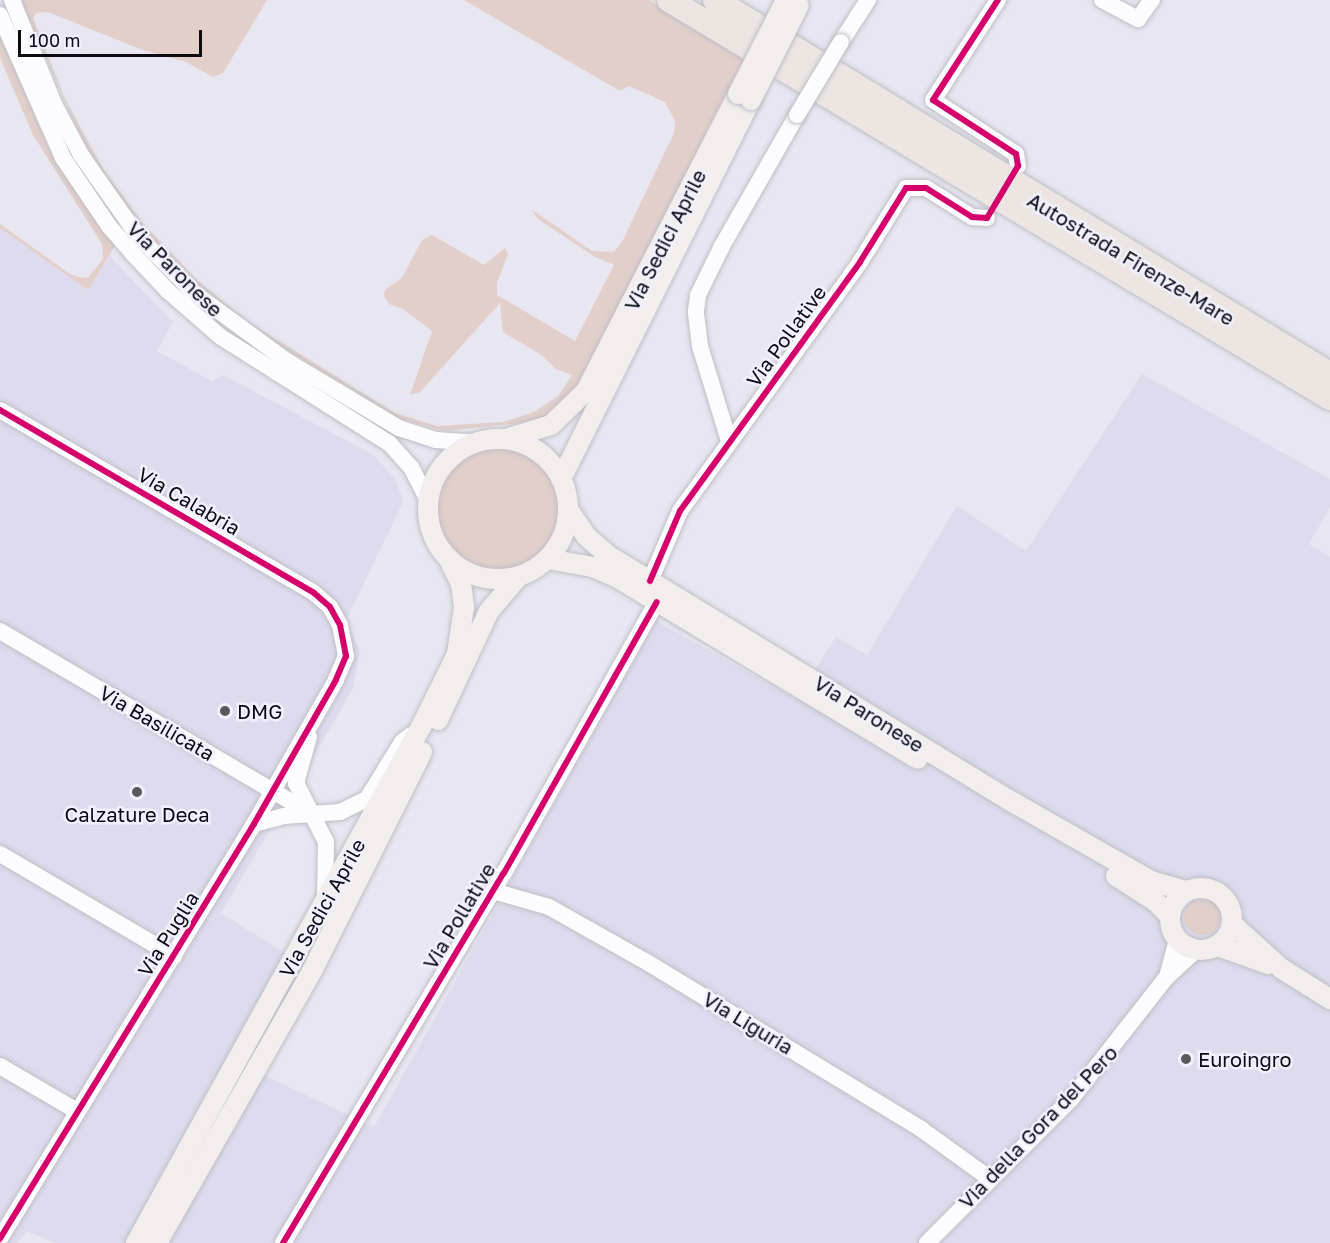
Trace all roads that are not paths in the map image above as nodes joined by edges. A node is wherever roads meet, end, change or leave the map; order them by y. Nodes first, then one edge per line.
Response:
1 (12, 0) edge
2 (669, 0) edge
3 (716, 0) edge
4 (868, 0) edge
5 (998, 0) edge
6 (1102, 0) edge
7 (1152, 0) edge
8 (796, 2) edge
9 (0, 15) edge
10 (744, 97) junction
11 (1018, 166) dead end
12 (987, 218) dead end
13 (1330, 374) edge
14 (1330, 398) edge
15 (0, 410) edge
16 (505, 440) junction
17 (729, 441) junction
18 (475, 443) junction
19 (561, 478) junction
20 (428, 500) junction
21 (568, 509) junction
22 (548, 559) junction
23 (450, 561) junction
24 (518, 576) junction
25 (650, 581) junction
26 (657, 602) junction
27 (0, 631) edge
28 (344, 638) joint
29 (315, 716) junction
30 (421, 727) junction
31 (271, 789) junction
32 (314, 815) junction
33 (254, 824) junction
34 (0, 854) edge
35 (493, 891) junction
36 (1187, 891) junction
37 (325, 903) junction
38 (1170, 916) junction
39 (1232, 924) junction
40 (1177, 940) junction
41 (1218, 946) junction
42 (1196, 950) junction
43 (174, 956) junction
44 (1282, 969) junction
45 (1166, 978) junction
46 (1330, 999) edge
47 (0, 1066) edge
48 (75, 1110) junction
49 (990, 1179) junction
50 (0, 1239) edge
51 (136, 1243) edge
52 (157, 1243) edge
53 (283, 1243) edge
54 (927, 1243) edge

1 - 18 street, Via Paronese
2 - 14 highway, Autostrada Firenze-Mare
3 - 13 highway, Autostrada Firenze-Mare
4 - 17 street, bridge
5 - 11 street
6 - 7 street
8 - 10 main road, Via Sedici Aprile, bridge
9 - 20 street, Via Paronese
10 - 16 main road, Via Sedici Aprile
10 - 19 main road, Via Sedici Aprile
12 - 17 street, Via Pollative
15 - 28 street, Via Calabria
16 - 18 main road, Via Sedici Aprile
16 - 19 main road, Via Sedici Aprile
17 - 25 street, Via Pollative
18 - 20 main road, Via Sedici Aprile
19 - 21 main road, Via Sedici Aprile
20 - 23 main road, Via Sedici Aprile
21 - 22 main road, Via Sedici Aprile
21 - 25 main road, Via Paronese
22 - 24 main road, Via Sedici Aprile
22 - 26 main road, Via Paronese
23 - 24 main road, Via Sedici Aprile
23 - 30 main road, Via Sedici Aprile
24 - 52 main road, Via Sedici Aprile
25 - 36 main road, Via Paronese
26 - 35 street, Via Pollative
26 - 38 main road, Via Paronese
27 - 31 street, Via Basilicata
28 - 29 street, Via Puglia
29 - 31 street, Via Puglia
29 - 32 street
30 - 32 street
30 - 37 main road, Via Sedici Aprile
31 - 32 street, Via Basilicata
31 - 33 street, Via Puglia
32 - 33 street
32 - 37 street
33 - 43 street, Via Puglia
34 - 43 street
35 - 49 street, Via Liguria
35 - 53 street, Via Pollative
36 - 38 main road
36 - 39 main road, Via Paronese
37 - 51 main road, Via Sedici Aprile
38 - 40 main road
39 - 41 main road
39 - 44 main road, Via Paronese
40 - 42 main road
40 - 45 street, Via della Gora del Pero
41 - 42 main road
41 - 44 main road, Via Paronese
42 - 45 street, Via della Gora del Pero
43 - 48 street, Via Puglia
44 - 46 main road, Via Paronese
45 - 49 street, Via della Gora del Pero
47 - 48 street
48 - 50 street, Via Puglia
49 - 54 street, Via della Gora del Pero

